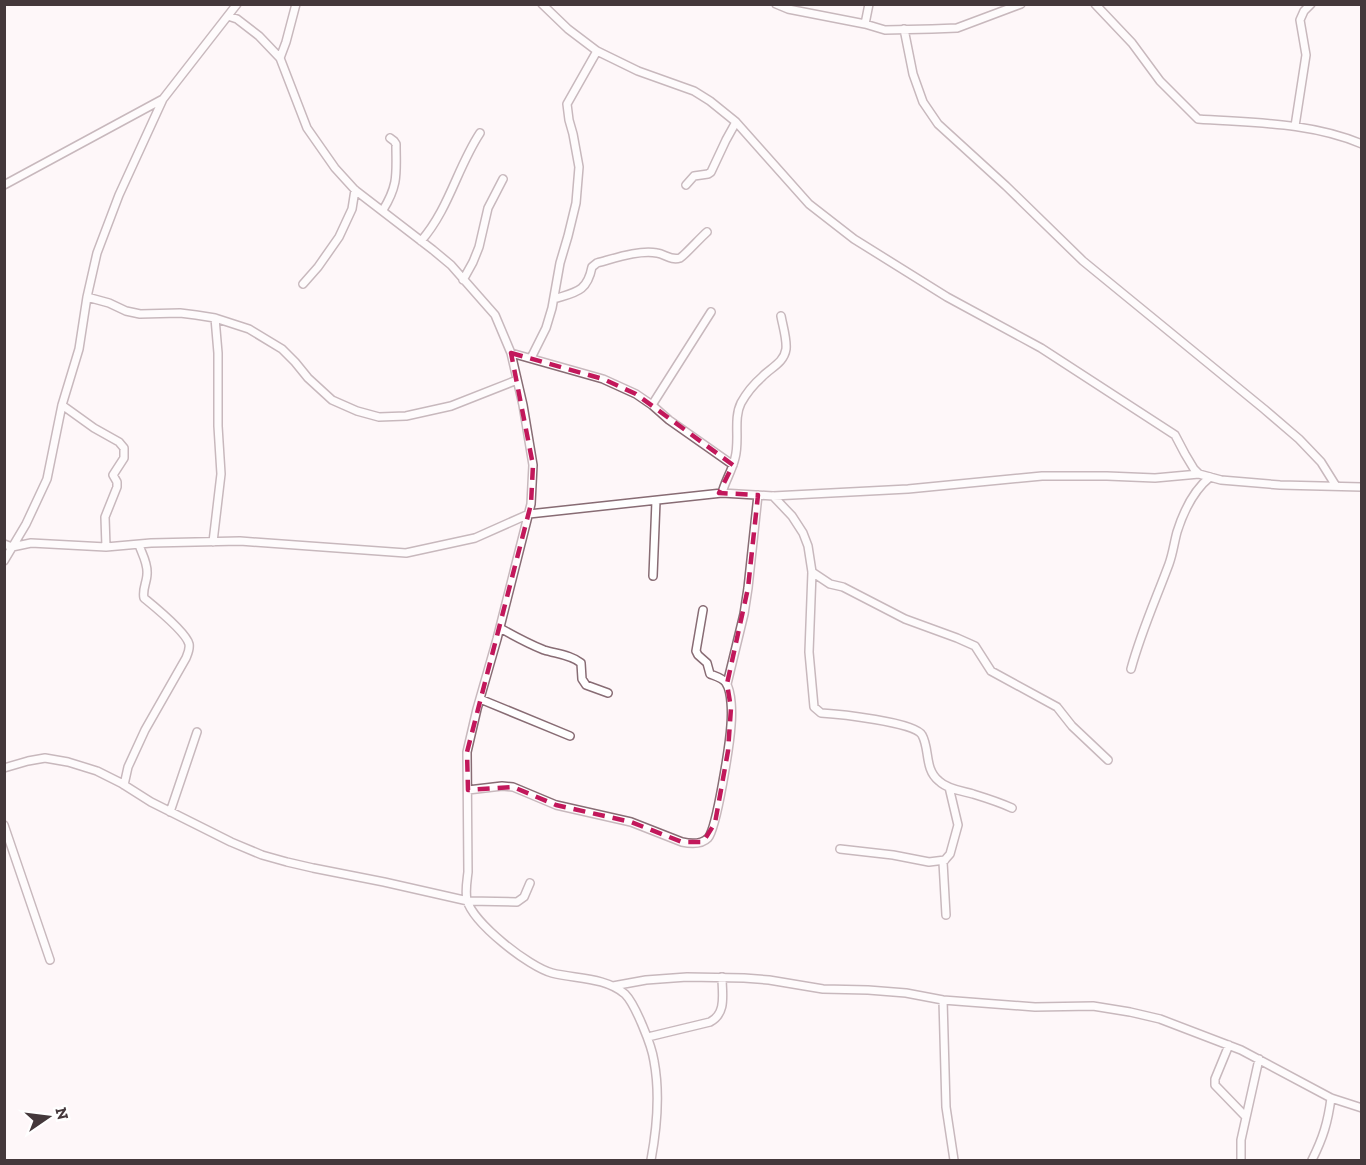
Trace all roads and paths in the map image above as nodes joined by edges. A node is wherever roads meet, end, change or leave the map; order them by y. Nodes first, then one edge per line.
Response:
1 (237, 4) edge
2 (296, 4) edge
3 (543, 4) edge
4 (776, 4) edge
5 (869, 4) edge
6 (1021, 4) edge
7 (1095, 4) edge
8 (1311, 4) edge
9 (228, 16) junction
10 (865, 24) junction
11 (904, 29) junction
12 (597, 51) junction
13 (280, 58) junction
14 (163, 99) junction
15 (736, 122) junction
16 (1295, 126) junction
17 (480, 133) dead end
18 (390, 138) dead end
19 (1362, 144) edge
20 (503, 179) dead end
21 (4, 185) edge
22 (686, 185) dead end
23 (355, 190) junction
24 (383, 210) junction
25 (707, 232) dead end
26 (421, 241) junction
27 (463, 280) junction
28 (303, 284) dead end
29 (87, 297) junction
30 (554, 299) junction
31 (711, 312) dead end
32 (781, 316) dead end
33 (215, 318) junction
34 (511, 353) junction
35 (531, 358) junction
36 (517, 380) junction
37 (62, 405) junction
38 (652, 405) junction
39 (733, 465) junction
40 (1199, 474) junction
41 (1210, 477) junction
42 (1336, 486) junction
43 (1362, 487) edge
44 (722, 493) junction
45 (758, 495) junction
46 (773, 496) junction
47 (656, 501) junction
48 (529, 514) junction
49 (213, 542) junction
50 (4, 544) edge
51 (139, 545) junction
52 (12, 547) junction
53 (106, 547) junction
54 (4, 561) edge
55 (812, 572) junction
56 (653, 576) dead end
57 (703, 610) dead end
58 (500, 628) junction
59 (1131, 669) dead end
60 (727, 684) junction
61 (608, 693) dead end
62 (480, 699) junction
63 (197, 732) dead end
64 (570, 736) dead end
65 (1108, 760) dead end
66 (4, 768) edge
67 (124, 785) junction
68 (949, 787) junction
69 (468, 790) junction
70 (1012, 808) dead end
71 (170, 812) junction
72 (4, 825) edge
73 (840, 849) dead end
74 (945, 860) junction
75 (530, 883) dead end
76 (468, 901) junction
77 (946, 915) dead end
78 (50, 960) dead end
79 (722, 977) junction
80 (613, 986) junction
81 (942, 1000) junction
82 (648, 1037) junction
83 (1229, 1045) junction
84 (1259, 1059) junction
85 (1331, 1098) junction
86 (1362, 1108) edge
87 (1245, 1116) junction
88 (651, 1161) edge
89 (954, 1161) edge
90 (1241, 1161) edge
91 (1312, 1161) edge

1 - 9 street
2 - 13 street
3 - 12 street
4 - 10 street
5 - 10 street
6 - 11 street
7 - 16 street
8 - 16 street
9 - 13 street
9 - 14 street
10 - 11 street
11 - 42 street
12 - 15 street
12 - 30 street
13 - 23 street
14 - 21 street
14 - 29 street
15 - 22 street
15 - 40 street
16 - 19 street
17 - 26 street
18 - 24 street
20 - 27 street
23 - 24 street
23 - 28 street
24 - 26 street
25 - 30 street
26 - 27 street
27 - 34 street
29 - 33 street
29 - 37 street
30 - 35 street
31 - 38 street
32 - 39 street
33 - 36 street
33 - 49 street
34 - 35 street
34 - 36 street
35 - 38 street
36 - 48 street
37 - 52 street
37 - 53 street
38 - 39 street
39 - 44 street
40 - 41 street
40 - 46 street
41 - 42 street
41 - 59 street
42 - 43 street
44 - 45 street
44 - 47 street
45 - 46 street
45 - 60 street
46 - 55 street
47 - 48 street
47 - 56 street
48 - 49 street
48 - 58 street
49 - 51 street
50 - 52 street
51 - 53 street
51 - 67 street
52 - 53 street
52 - 54 street
55 - 65 street
55 - 68 street
57 - 60 street
58 - 61 street
58 - 62 street
60 - 69 street
62 - 64 street
62 - 69 street
63 - 71 street
66 - 67 street
67 - 71 street
68 - 70 street
68 - 74 street
69 - 76 street
71 - 76 street
72 - 78 street
73 - 74 street
74 - 77 street
75 - 76 street
76 - 80 street
79 - 80 street
79 - 81 street
79 - 82 street
80 - 82 street
81 - 83 street
81 - 89 street
82 - 88 street
83 - 84 street
83 - 87 street
84 - 85 street
84 - 87 street
85 - 86 street
85 - 91 street
87 - 90 street

